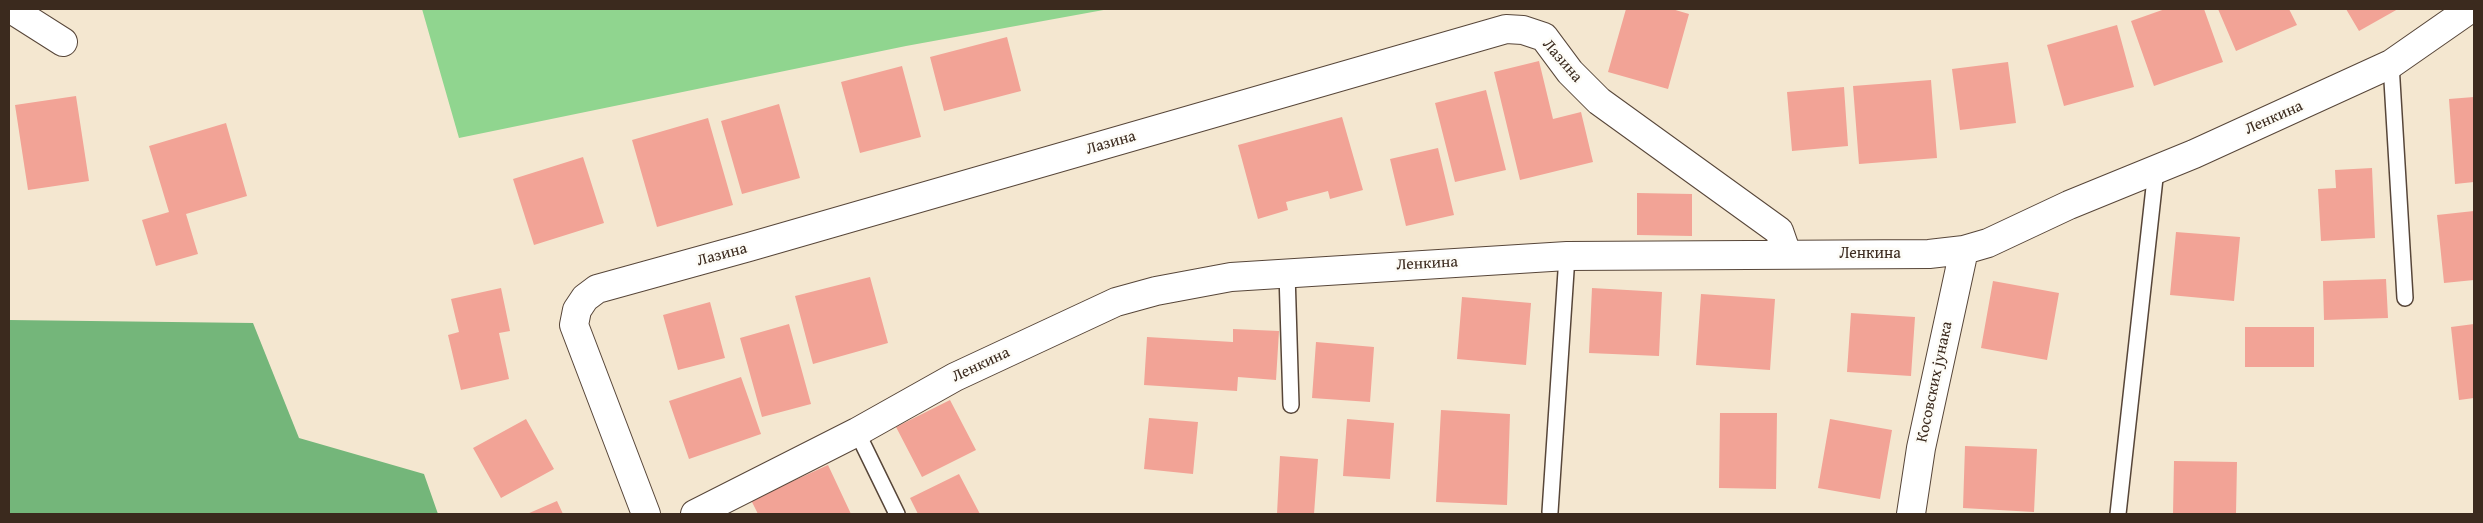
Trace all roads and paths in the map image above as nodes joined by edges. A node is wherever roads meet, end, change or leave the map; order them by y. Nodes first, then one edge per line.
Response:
1 (11, 9) edge
2 (2470, 9) edge
3 (63, 42) dead end
4 (2390, 64) junction
5 (2156, 169) junction
6 (1964, 250) junction
7 (1787, 254) junction
8 (1567, 256) junction
9 (1287, 273) junction
10 (2405, 298) dead end
11 (1291, 406) dead end
12 (857, 432) junction
13 (1550, 512) dead end
14 (646, 514) edge
15 (695, 514) edge
16 (897, 514) edge
17 (1912, 514) edge
18 (2118, 514) edge

1 - 3 street
2 - 4 street, Ленкина
4 - 5 street, Ленкина
4 - 10 lane
5 - 6 street, Ленкина
5 - 18 lane
6 - 7 street, Ленкина
6 - 17 street, Косовских јунака
7 - 8 street, Ленкина
7 - 14 street, Лазина
8 - 9 street, Ленкина
8 - 13 lane
9 - 11 lane
9 - 12 street, Ленкина
12 - 15 street, Ленкина
12 - 16 lane

